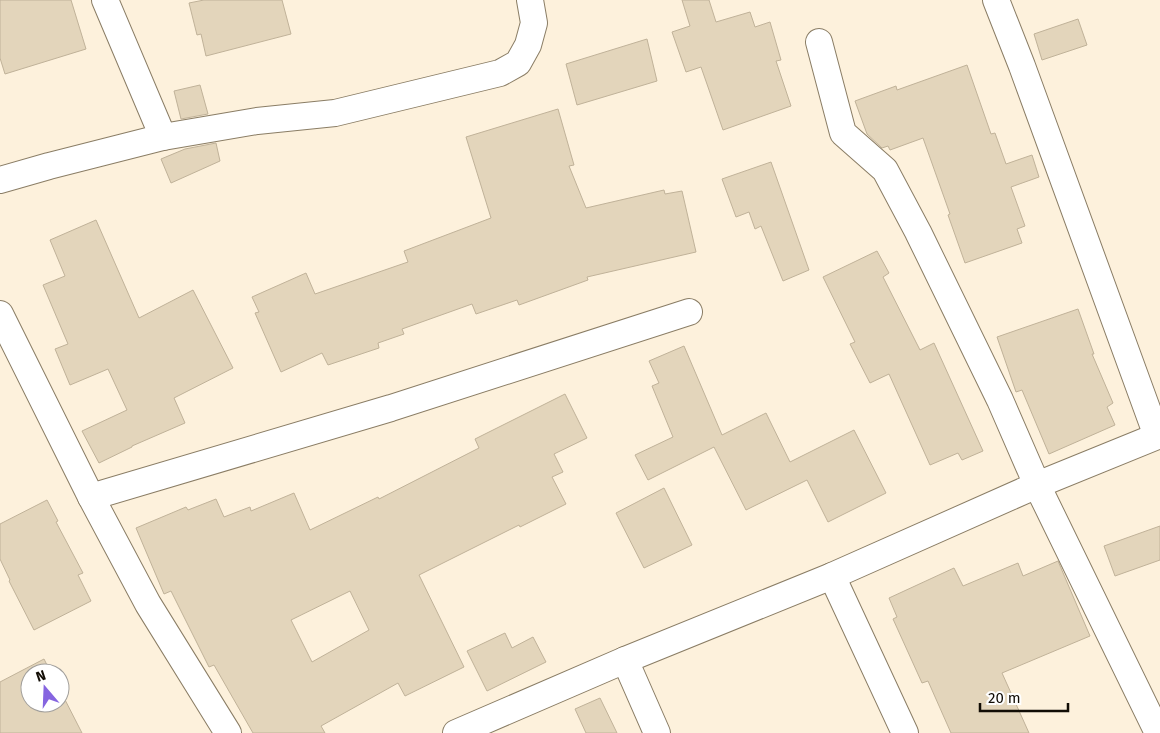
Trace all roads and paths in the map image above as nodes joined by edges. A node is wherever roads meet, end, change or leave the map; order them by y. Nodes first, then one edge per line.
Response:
1 (105, 0) edge
2 (530, 0) edge
3 (996, 0) edge
4 (819, 42) dead end
5 (163, 137) junction
6 (0, 180) edge
7 (689, 312) dead end
8 (0, 314) edge
9 (1158, 435) edge
10 (1037, 485) junction
11 (92, 497) junction
12 (832, 576) junction
13 (625, 660) junction
14 (228, 733) edge
15 (456, 733) edge
16 (657, 733) edge
17 (904, 733) edge
18 (1158, 733) edge

1 - 5 street
2 - 5 street
3 - 9 street
4 - 10 street
5 - 6 street
7 - 11 street
8 - 11 street
9 - 10 street
10 - 12 street
10 - 18 street
11 - 14 street
12 - 13 street
12 - 17 street
13 - 15 street
13 - 16 street

